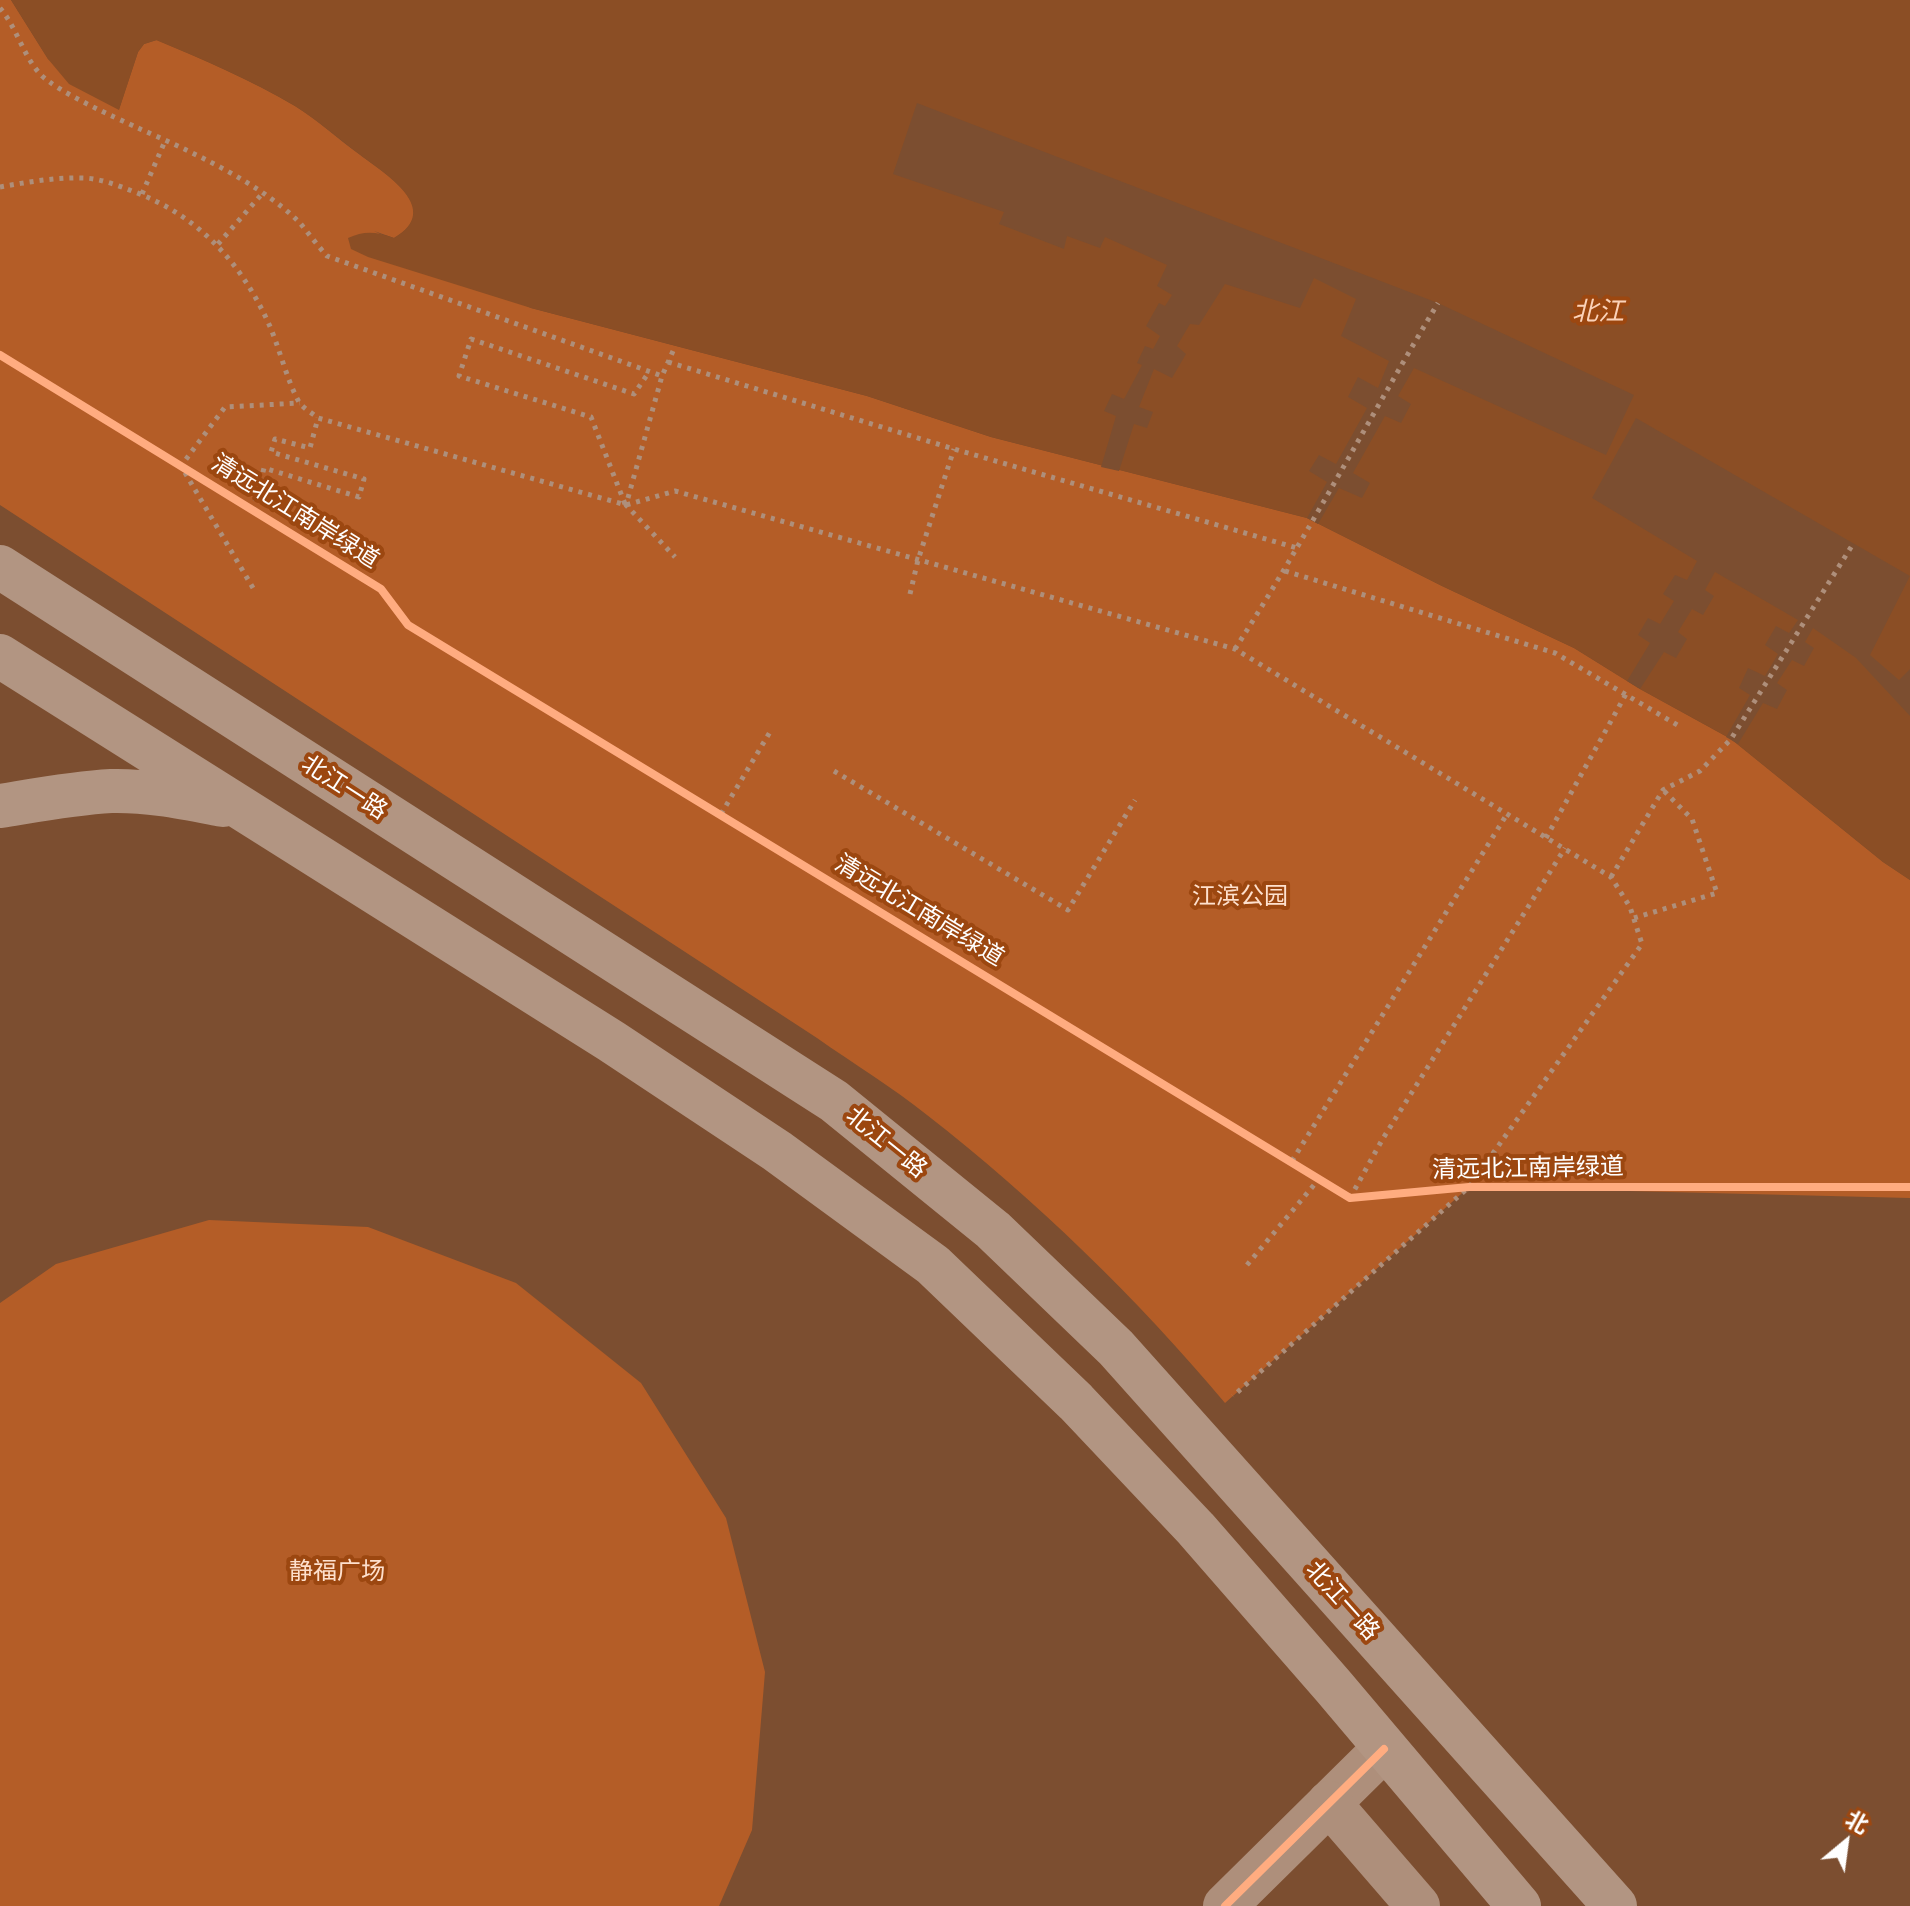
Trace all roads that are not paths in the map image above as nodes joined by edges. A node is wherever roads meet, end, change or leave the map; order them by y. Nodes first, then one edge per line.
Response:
1 (0, 567) edge
2 (0, 656) edge
3 (0, 806) edge
4 (249, 810) junction
5 (1384, 1749) junction
6 (1329, 1803) junction
7 (1225, 1906) edge
8 (1418, 1906) edge
9 (1519, 1906) edge
10 (1615, 1906) edge

1 - 10 main road, 北江一路
2 - 4 main road
3 - 4 main road
4 - 5 main road
5 - 6 street
5 - 9 main road
6 - 7 street
6 - 8 street

